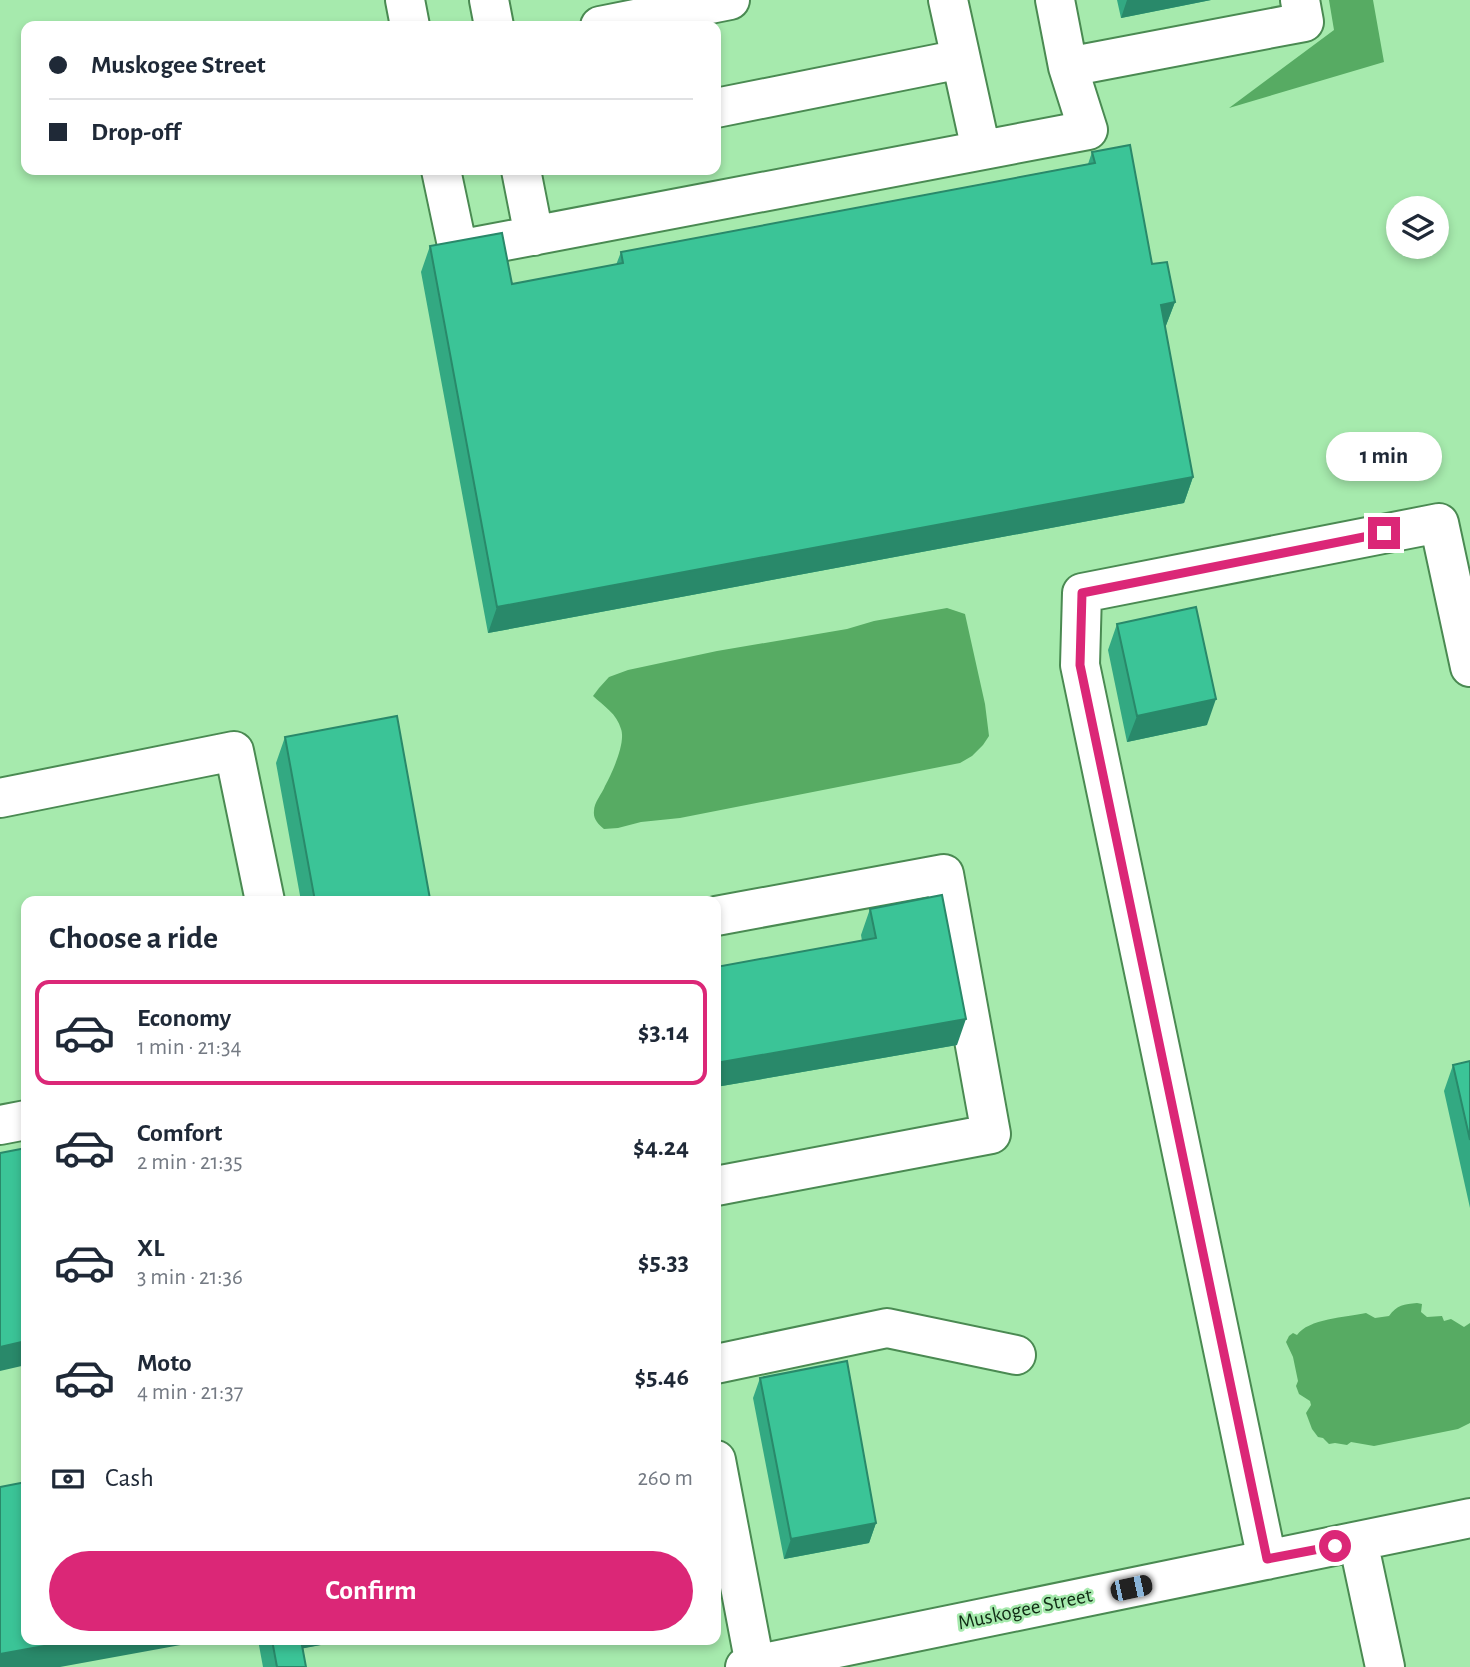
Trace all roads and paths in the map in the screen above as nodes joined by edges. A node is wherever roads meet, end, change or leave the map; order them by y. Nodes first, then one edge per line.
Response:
1 (405, 0) edge
2 (489, 0) edge
3 (593, 0) edge
4 (730, 0) edge
5 (948, 0) edge
6 (1055, 0) edge
7 (1300, 0) edge
8 (679, 4) edge
9 (409, 21) edge
10 (493, 21) edge
11 (598, 21) edge
12 (617, 21) edge
13 (961, 59) junction
14 (1068, 67) junction
15 (721, 107) edge
16 (981, 150) junction
17 (442, 175) edge
18 (523, 175) edge
19 (534, 236) junction
20 (1470, 667) edge
21 (0, 798) edge
22 (264, 896) edge
23 (721, 915) edge
24 (21, 1121) edge
25 (0, 1125) edge
26 (721, 1185) edge
27 (1016, 1355) dead end
28 (721, 1363) edge
29 (721, 1490) edge
30 (1470, 1518) edge
31 (1358, 1541) junction
32 (1267, 1559) junction
33 (750, 1666) edge
34 (1385, 1667) edge

1 - 9 street
2 - 10 street
3 - 11 street
4 - 8 street
5 - 13 street
6 - 14 street
7 - 14 street
8 - 12 street
13 - 15 street
13 - 16 street
14 - 16 street
16 - 19 street
17 - 19 street
18 - 19 street
20 - 32 street
21 - 22 street
23 - 26 street
24 - 25 street
27 - 28 street
29 - 33 street
30 - 31 street, Muskogee Street
31 - 32 street, Muskogee Street
31 - 34 street
32 - 33 street, Muskogee Street

